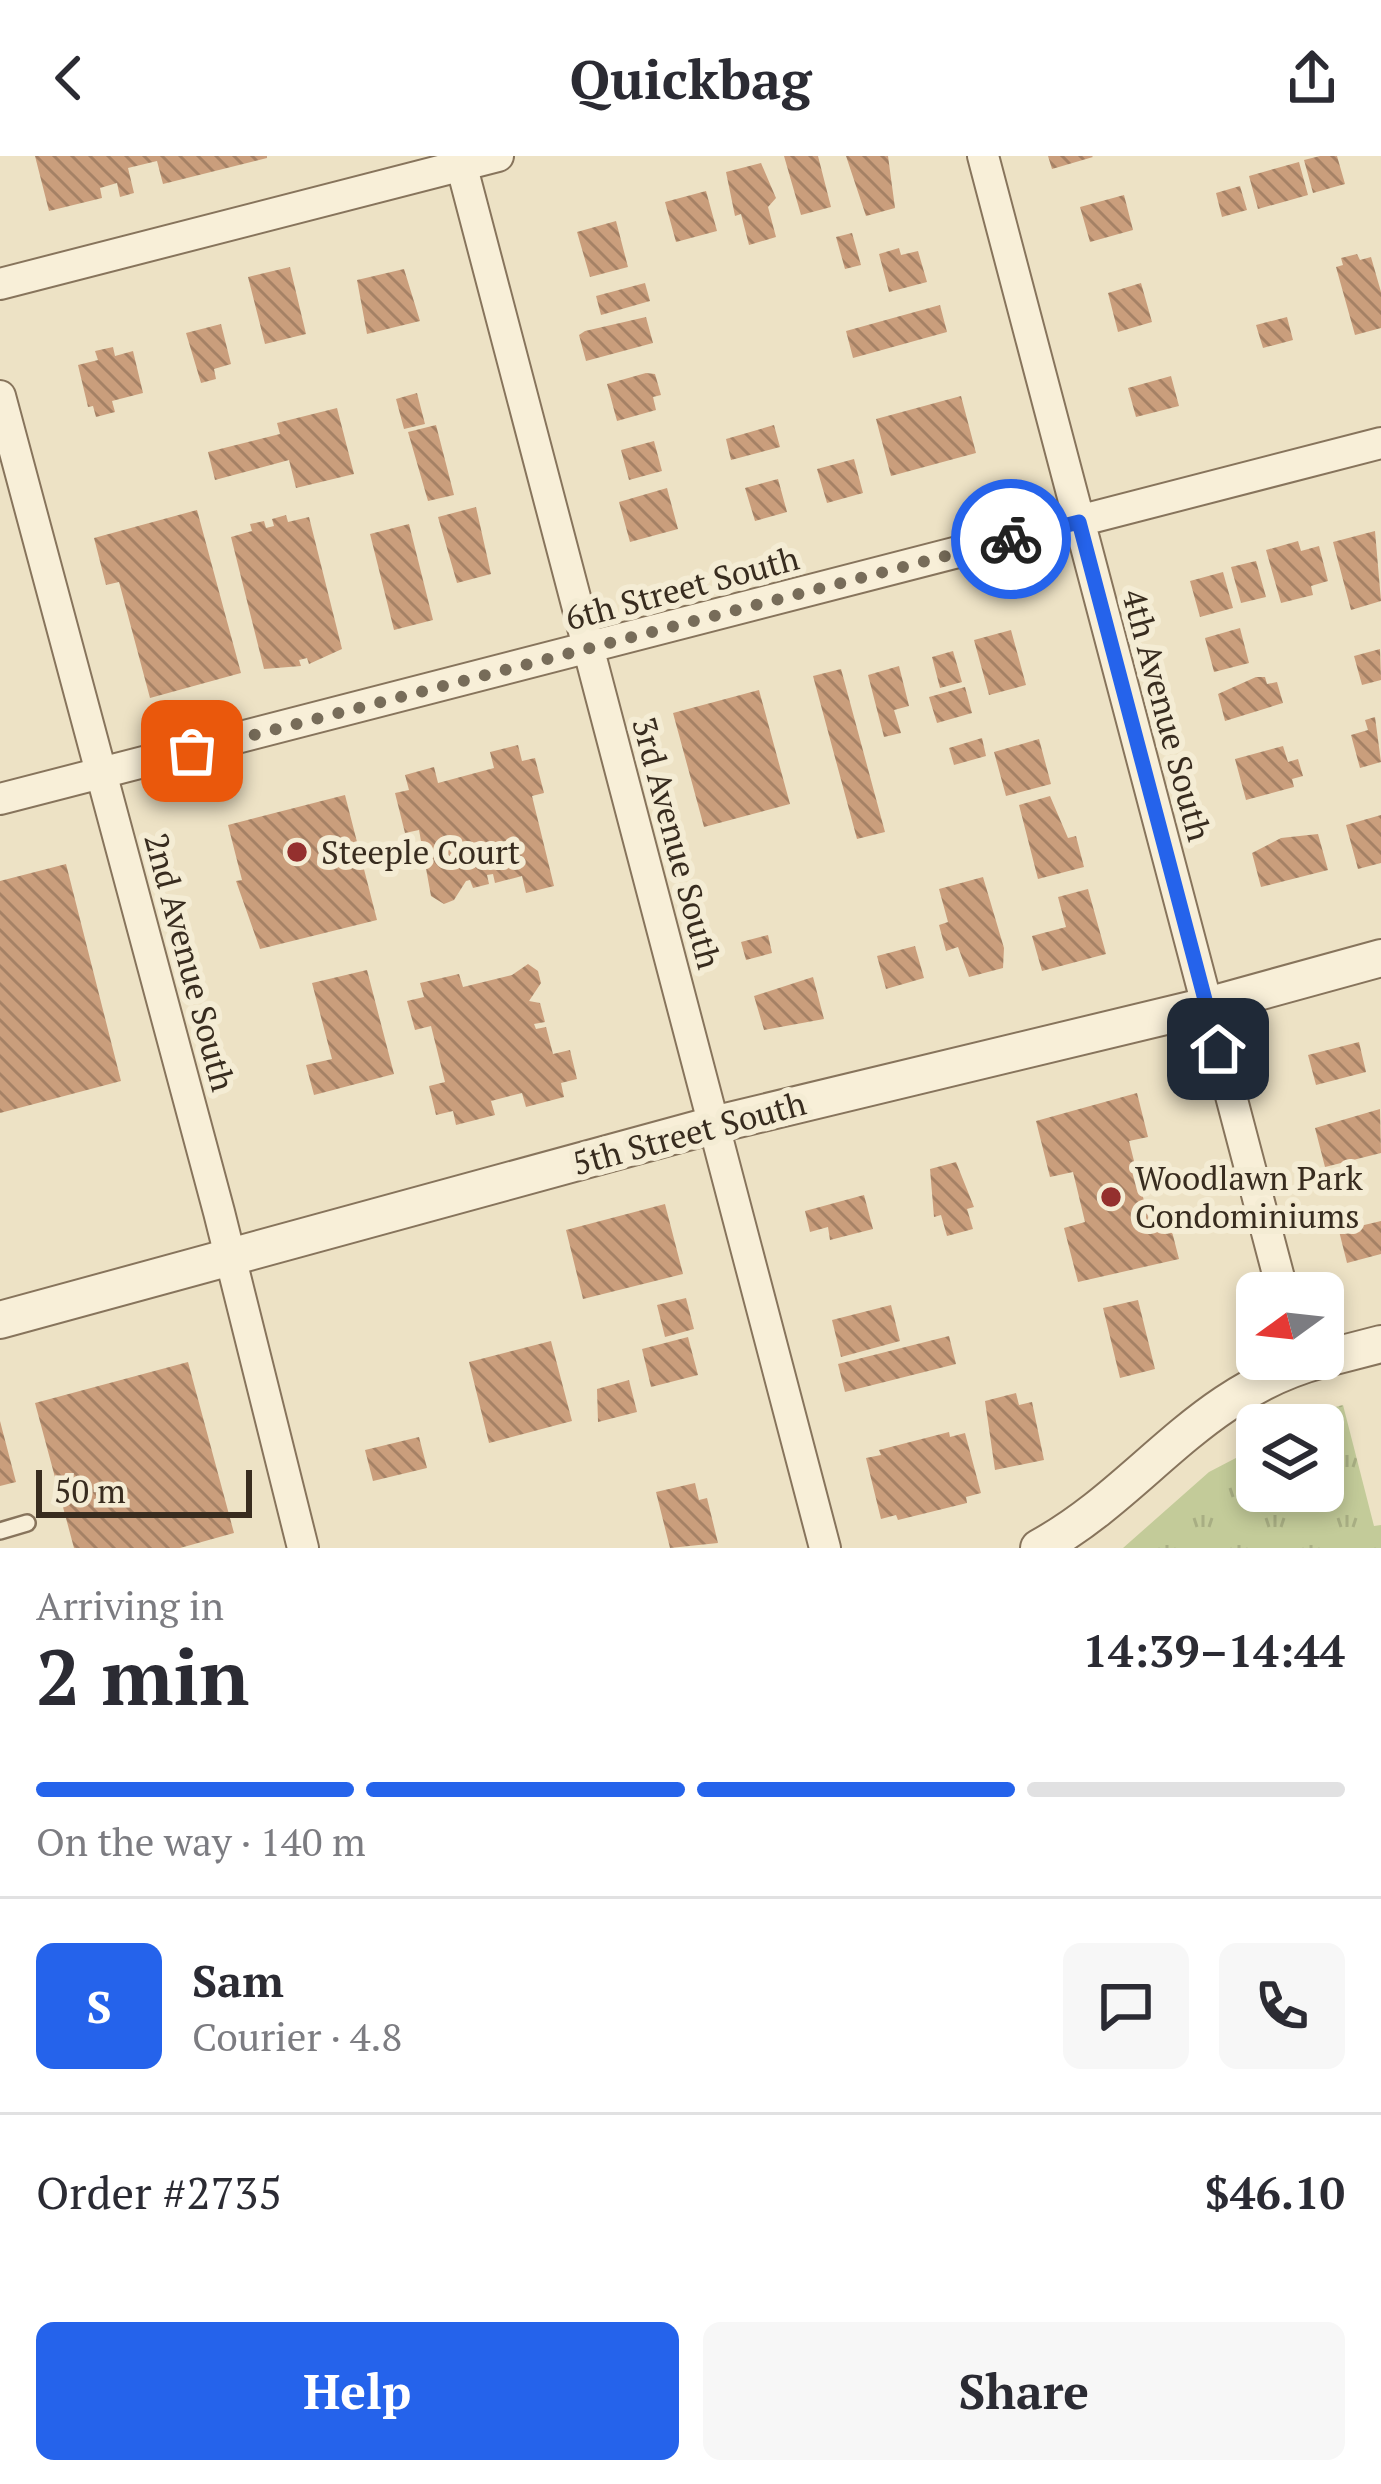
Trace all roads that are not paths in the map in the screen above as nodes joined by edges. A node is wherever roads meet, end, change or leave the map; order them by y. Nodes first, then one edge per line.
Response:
1 (498, 156) edge
2 (982, 156) edge
3 (460, 161) edge
4 (0, 284) edge
5 (0, 396) edge
6 (1381, 443) edge
7 (1079, 522) junction
8 (589, 650) junction
9 (103, 774) junction
10 (0, 799) edge
11 (1381, 958) edge
12 (1207, 1006) junction
13 (713, 1124) junction
14 (230, 1258) junction
15 (1277, 1272) edge
16 (0, 1320) edge
17 (1381, 1344) edge
18 (1344, 1353) edge
19 (1275, 1380) edge
20 (27, 1523) dead end
21 (0, 1531) edge
22 (1062, 1539) edge
23 (303, 1548) edge
24 (825, 1548) edge
25 (1039, 1548) edge

1 - 3 street
2 - 7 street, 4th Avenue South
3 - 4 street
3 - 8 street, 3rd Avenue South
5 - 9 street, 2nd Avenue South
6 - 7 street, 6th Street South
7 - 8 street, 6th Street South
7 - 12 street, 4th Avenue South
8 - 9 street, 6th Street South
8 - 13 street, 3rd Avenue South
9 - 10 street, 6th Street South
9 - 14 street, 2nd Avenue South
11 - 12 street, 5th Street South
12 - 13 street, 5th Street South
12 - 15 street, 4th Avenue South
13 - 14 street, 5th Street South
13 - 24 street, 3rd Avenue South
14 - 16 street, 5th Street South
14 - 23 street, 2nd Avenue South
17 - 18 street
19 - 22 street
20 - 21 lane
22 - 25 street

